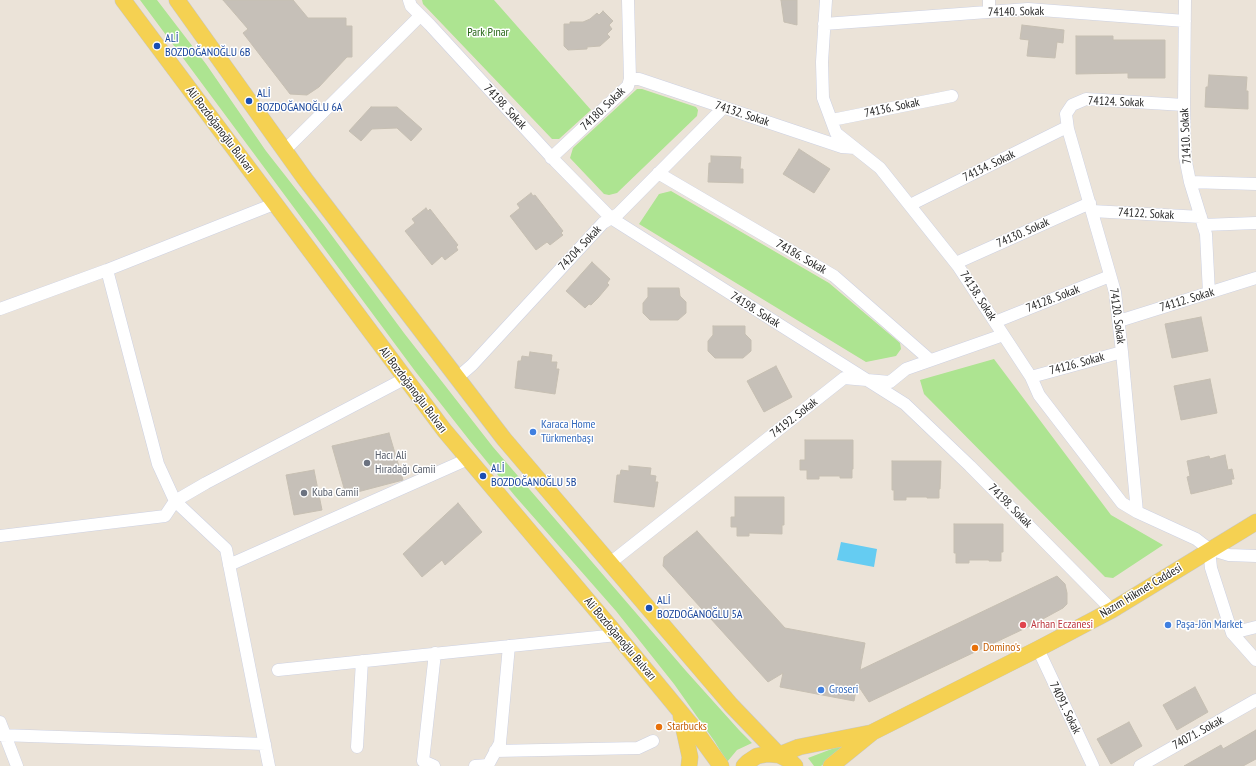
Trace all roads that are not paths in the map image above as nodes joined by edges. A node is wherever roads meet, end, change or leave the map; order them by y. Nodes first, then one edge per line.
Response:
1 (123, 0) edge
2 (177, 0) edge
3 (409, 0) edge
4 (628, 0) edge
5 (826, 0) edge
6 (1185, 0) edge
7 (989, 6) edge
8 (420, 16) junction
9 (1184, 21) junction
10 (824, 24) junction
11 (630, 79) junction
12 (952, 96) dead end
13 (1184, 105) junction
14 (724, 107) junction
15 (832, 120) junction
16 (1068, 127) junction
17 (855, 148) junction
18 (285, 150) junction
19 (551, 158) junction
20 (658, 173) junction
21 (1190, 182) junction
22 (1256, 184) edge
23 (274, 204) junction
24 (910, 205) junction
25 (1091, 207) junction
26 (610, 218) junction
27 (1202, 221) junction
28 (1256, 223) edge
29 (956, 263) junction
30 (107, 270) junction
31 (1110, 276) junction
32 (1256, 278) edge
33 (1209, 293) junction
34 (0, 310) edge
35 (1119, 321) junction
36 (995, 322) junction
37 (1003, 335) junction
38 (1122, 352) junction
39 (930, 360) junction
40 (1031, 377) junction
41 (457, 378) junction
42 (404, 379) junction
43 (869, 380) junction
44 (468, 459) junction
45 (175, 501) junction
46 (1137, 512) junction
47 (1256, 522) edge
48 (0, 536) edge
49 (1209, 549) junction
50 (1256, 556) edge
51 (610, 563) junction
52 (229, 565) junction
53 (1112, 610) junction
54 (1256, 627) edge
55 (1232, 633) junction
56 (617, 635) junction
57 (509, 646) junction
58 (1038, 650) junction
59 (434, 653) junction
60 (1256, 660) edge
61 (362, 661) junction
62 (278, 670) dead end
63 (1256, 700) edge
64 (680, 713) junction
65 (0, 722) edge
66 (873, 732) junction
67 (3, 735) edge
68 (653, 741) dead end
69 (265, 744) junction
70 (357, 747) dead end
71 (495, 751) junction
72 (779, 755) junction
73 (17, 766) edge
74 (269, 766) edge
75 (434, 766) edge
76 (475, 766) edge
77 (690, 766) edge
78 (721, 766) edge
79 (744, 766) edge
80 (795, 766) edge
81 (831, 766) edge
82 (1093, 766) edge
83 (1140, 766) edge

1 - 23 main road, Ali Bozdoğanoğlu Bulvarı
2 - 18 main road
3 - 8 street, 74198. Sokak
4 - 11 street, 74180. Sokak
5 - 10 street, 74138. Sokak
6 - 9 street, 71410. Sokak
7 - 9 street, 74140. Sokak
7 - 10 street, 74140. Sokak
8 - 18 street
8 - 19 street, 74198. Sokak
9 - 13 street, 71410. Sokak
10 - 15 street, 74138. Sokak
11 - 14 street, 74132. Sokak
11 - 19 street, 74180. Sokak
12 - 15 street, 74136. Sokak
13 - 16 street, 74124. Sokak
13 - 21 street, 71410. Sokak
14 - 17 street, 74132. Sokak
14 - 20 street, 74204. Sokak
15 - 17 street, 74138. Sokak
16 - 24 street, 74134. Sokak
16 - 25 street, 74120. Sokak
17 - 24 street, 74138. Sokak
18 - 41 main road
19 - 26 street, 74198. Sokak
20 - 26 street, 74204. Sokak
20 - 39 street, 74186. Sokak
21 - 22 street
21 - 27 street, 71410. Sokak
23 - 30 street
23 - 42 main road, Ali Bozdoğanoğlu Bulvarı
24 - 29 street, 74138. Sokak
25 - 27 street, 74122. Sokak
25 - 29 street, 74130. Sokak
25 - 31 street, 74120. Sokak
26 - 41 street, 74204. Sokak
26 - 43 street, 74198. Sokak
27 - 28 street, 74122. Sokak
27 - 33 street, 71410. Sokak
29 - 36 street, 74138. Sokak
30 - 34 street
30 - 45 street
31 - 35 street, 74120. Sokak
31 - 36 street, 74128. Sokak
32 - 33 street, 74112. Sokak
33 - 35 street, 74112. Sokak
35 - 38 street, 74120. Sokak
36 - 37 street, 74138. Sokak
37 - 39 street, 74192. Sokak
37 - 40 street, 74138. Sokak
38 - 40 street, 74126. Sokak
38 - 46 street, 74120. Sokak
39 - 43 street, 74192. Sokak
40 - 46 street, 74138. Sokak
41 - 51 main road
42 - 44 main road, Ali Bozdoğanoğlu Bulvarı
42 - 45 street
43 - 51 street, 74192. Sokak
43 - 53 street, 74198. Sokak
44 - 52 street
44 - 56 main road, Ali Bozdoğanoğlu Bulvarı
45 - 48 street
45 - 52 street
46 - 49 street, 74138. Sokak
47 - 49 main road, Nazım Hikmet Caddesi
49 - 50 street, 74138. Sokak
49 - 53 main road, Nazım Hikmet Caddesi
49 - 55 street
51 - 72 main road
52 - 69 street
53 - 58 main road, Nazım Hikmet Caddesi
54 - 55 street
55 - 60 street
56 - 57 street
56 - 64 main road, Ali Bozdoğanoğlu Bulvarı
57 - 59 street
57 - 71 street
58 - 66 main road, Nazım Hikmet Caddesi
58 - 82 street, 74091. Sokak
59 - 61 street
59 - 75 street
61 - 62 street
61 - 70 street
63 - 83 street, 74071. Sokak
64 - 77 main road
64 - 78 main road, Ali Bozdoğanoğlu Bulvarı
65 - 67 street
66 - 72 main road
66 - 81 main road
67 - 69 street
67 - 73 street
68 - 71 street
69 - 74 street
71 - 76 street
72 - 79 main road
72 - 80 main road

